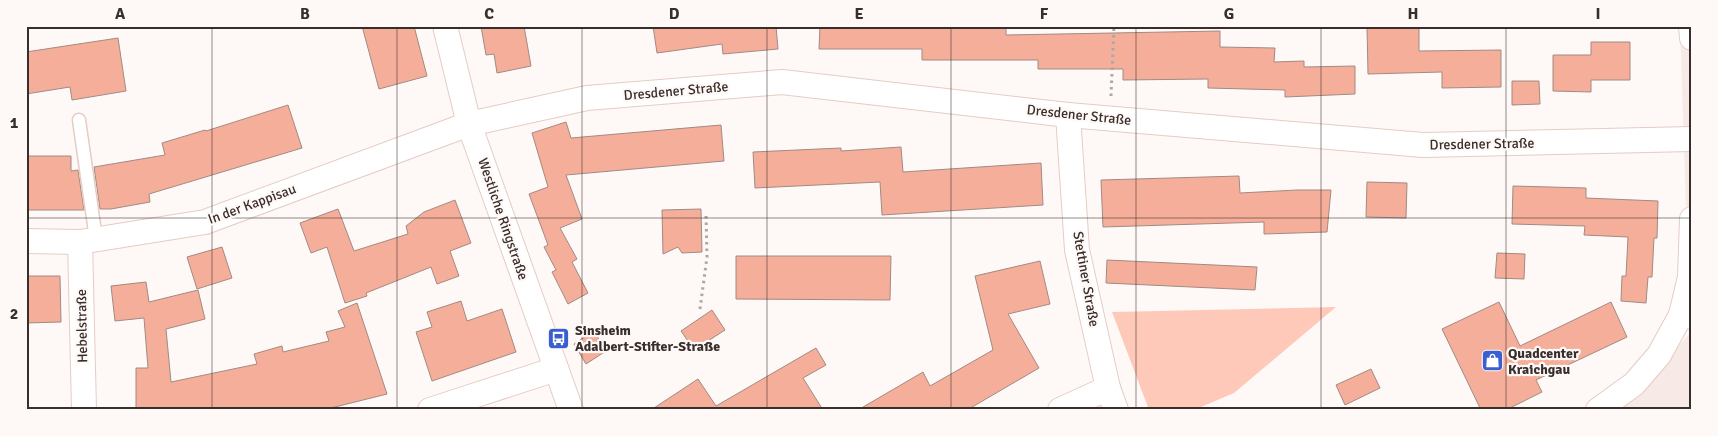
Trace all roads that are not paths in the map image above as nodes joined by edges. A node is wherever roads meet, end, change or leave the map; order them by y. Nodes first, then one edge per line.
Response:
1 (445, 26) edge
2 (1691, 26) edge
3 (1692, 38) edge
4 (1068, 115) junction
5 (79, 120) dead end
6 (469, 124) junction
7 (1692, 139) edge
8 (1692, 218) edge
9 (26, 241) edge
10 (88, 241) junction
11 (1686, 316) edge
12 (556, 369) junction
13 (1108, 388) junction
14 (84, 410) edge
15 (430, 410) edge
16 (571, 410) edge
17 (1060, 410) edge
18 (1116, 410) edge
19 (1598, 410) edge

1 - 6 street, Westliche Ringstraße
2 - 3 street
4 - 6 street, Dresdener Straße
4 - 7 street, Dresdener Straße
4 - 13 street, Stettiner Straße
5 - 10 lane
6 - 10 street, In der Kappisau
6 - 12 street, Westliche Ringstraße
8 - 11 street
9 - 10 street, In der Kappisau
10 - 14 street, Hebelstraße
11 - 19 street
12 - 15 street
12 - 16 street, Westliche Ringstraße
13 - 17 street
13 - 18 street, Stettiner Straße

